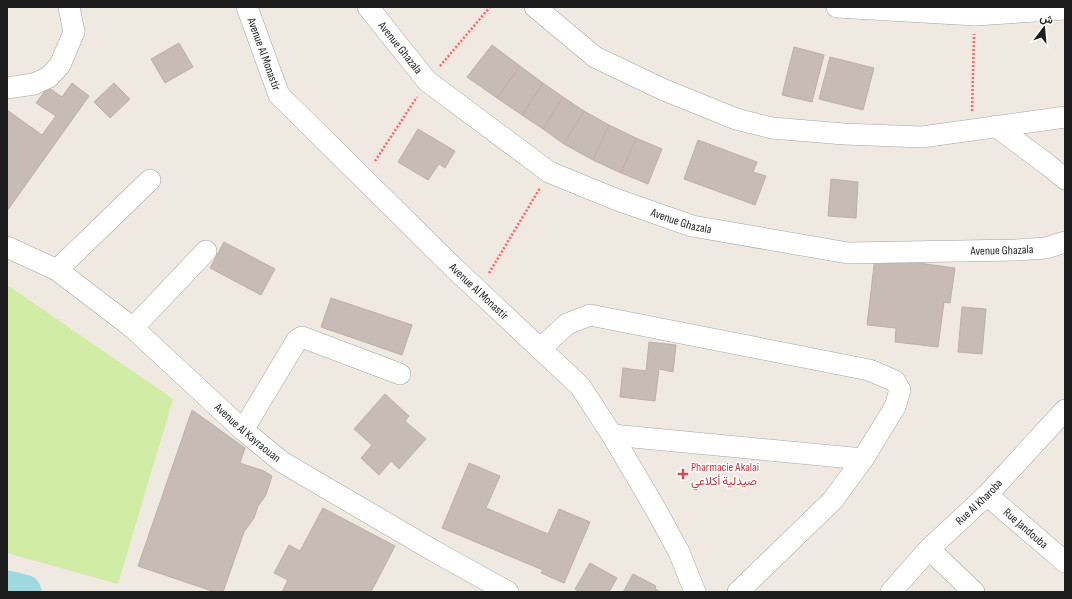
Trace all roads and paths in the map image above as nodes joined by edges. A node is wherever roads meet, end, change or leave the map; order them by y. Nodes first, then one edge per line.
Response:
1 (69, 7) edge
2 (247, 7) edge
3 (368, 7) edge
4 (490, 7) edge
5 (534, 7) edge
6 (837, 7) edge
7 (1065, 9) edge
8 (975, 15) junction
9 (427, 81) junction
10 (7, 88) edge
11 (1065, 117) edge
12 (996, 126) junction
13 (972, 129) junction
14 (549, 172) junction
15 (363, 178) junction
16 (1065, 179) edge
17 (150, 180) dead end
18 (1065, 242) edge
19 (7, 247) edge
20 (206, 251) dead end
21 (57, 270) junction
22 (478, 291) junction
23 (133, 328) junction
24 (540, 349) junction
25 (400, 374) dead end
26 (1065, 410) edge
27 (243, 430) junction
28 (612, 435) junction
29 (863, 459) junction
30 (987, 495) junction
31 (929, 549) junction
32 (1065, 562) edge
33 (508, 592) edge
34 (695, 592) edge
35 (738, 592) edge
36 (891, 592) edge
37 (974, 592) edge

1 - 10 street
2 - 15 street, Avenue Al Monastir
3 - 9 street, Avenue Ghazala
4 - 9 path
5 - 13 street
6 - 8 street
7 - 8 street
8 - 13 path
9 - 14 street, Avenue Ghazala
9 - 15 path
11 - 12 street
12 - 13 street
12 - 16 street
14 - 18 street, Avenue Ghazala
14 - 22 path
15 - 22 street, Avenue Al Monastir
17 - 21 street
19 - 21 street, Avenue Al Kayraouan
20 - 23 street
21 - 23 street, Avenue Al Kayraouan
22 - 24 street, Avenue Al Monastir
23 - 27 street, Avenue Al Kayraouan
24 - 28 street, Avenue Al Monastir
24 - 29 street
25 - 27 street
26 - 30 street, Rue Al Kharoba
27 - 33 street, Avenue Al Kayraouan
28 - 29 street
28 - 34 street, Avenue Al Monastir
29 - 35 street
30 - 31 street, Rue Al Kharoba
30 - 32 street, Rue Jandouba
31 - 36 street, Rue Al Kharoba
31 - 37 street

